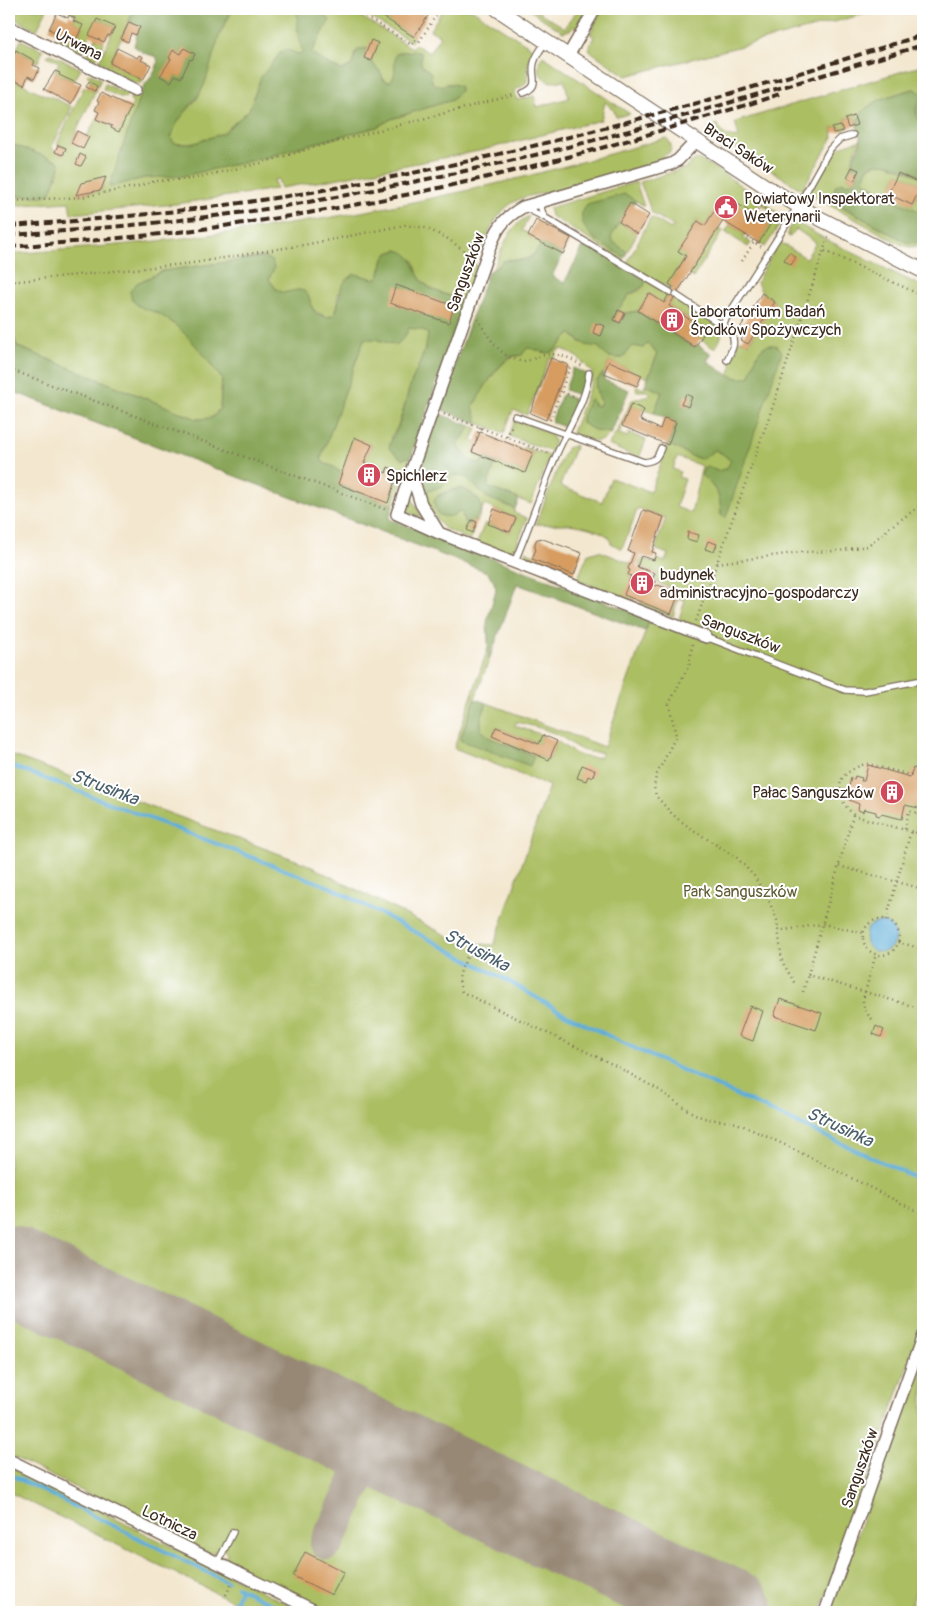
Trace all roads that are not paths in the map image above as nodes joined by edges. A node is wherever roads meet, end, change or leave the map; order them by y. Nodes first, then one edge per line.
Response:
1 (497, 9) edge
2 (595, 9) edge
3 (9, 27) edge
4 (546, 41) junction
5 (568, 56) junction
6 (135, 90) dead end
7 (523, 93) road end
8 (853, 136) dead end
9 (696, 141) junction
10 (538, 202) junction
11 (798, 206) junction
12 (523, 207) junction
13 (544, 217) junction
14 (922, 267) edge
15 (722, 325) junction
16 (727, 360) dead end
17 (589, 373) road end
18 (515, 416) road end
19 (566, 436) junction
20 (661, 448) dead end
21 (411, 472) junction
22 (439, 533) junction
23 (515, 562) junction
24 (706, 637) joint
25 (923, 680) edge
26 (923, 1335) edge
27 (9, 1460) edge
28 (233, 1532) dead end
29 (218, 1564) junction
30 (317, 1612) edge
31 (825, 1612) edge

1 - 4 street, Braci Saków
2 - 5 street
3 - 6 street, Urwana
4 - 5 street, Braci Saków
4 - 7 lane
5 - 9 street, Braci Saków
8 - 11 lane
9 - 10 street, Sanguszków
9 - 11 street, Braci Saków
10 - 12 street, Sanguszków
10 - 13 lane
11 - 14 street, Braci Saków
11 - 15 lane
12 - 13 lane
12 - 21 street, Sanguszków
13 - 15 lane
15 - 16 lane
17 - 19 lane
18 - 19 lane
19 - 20 lane
19 - 23 lane
21 - 22 street
21 - 22 street, Sanguszków
22 - 23 street, Sanguszków
23 - 24 street, Sanguszków
24 - 25 lane, Sanguszków
26 - 31 street, Sanguszków
27 - 29 street, Lotnicza
28 - 29 lane
29 - 30 street, Lotnicza

